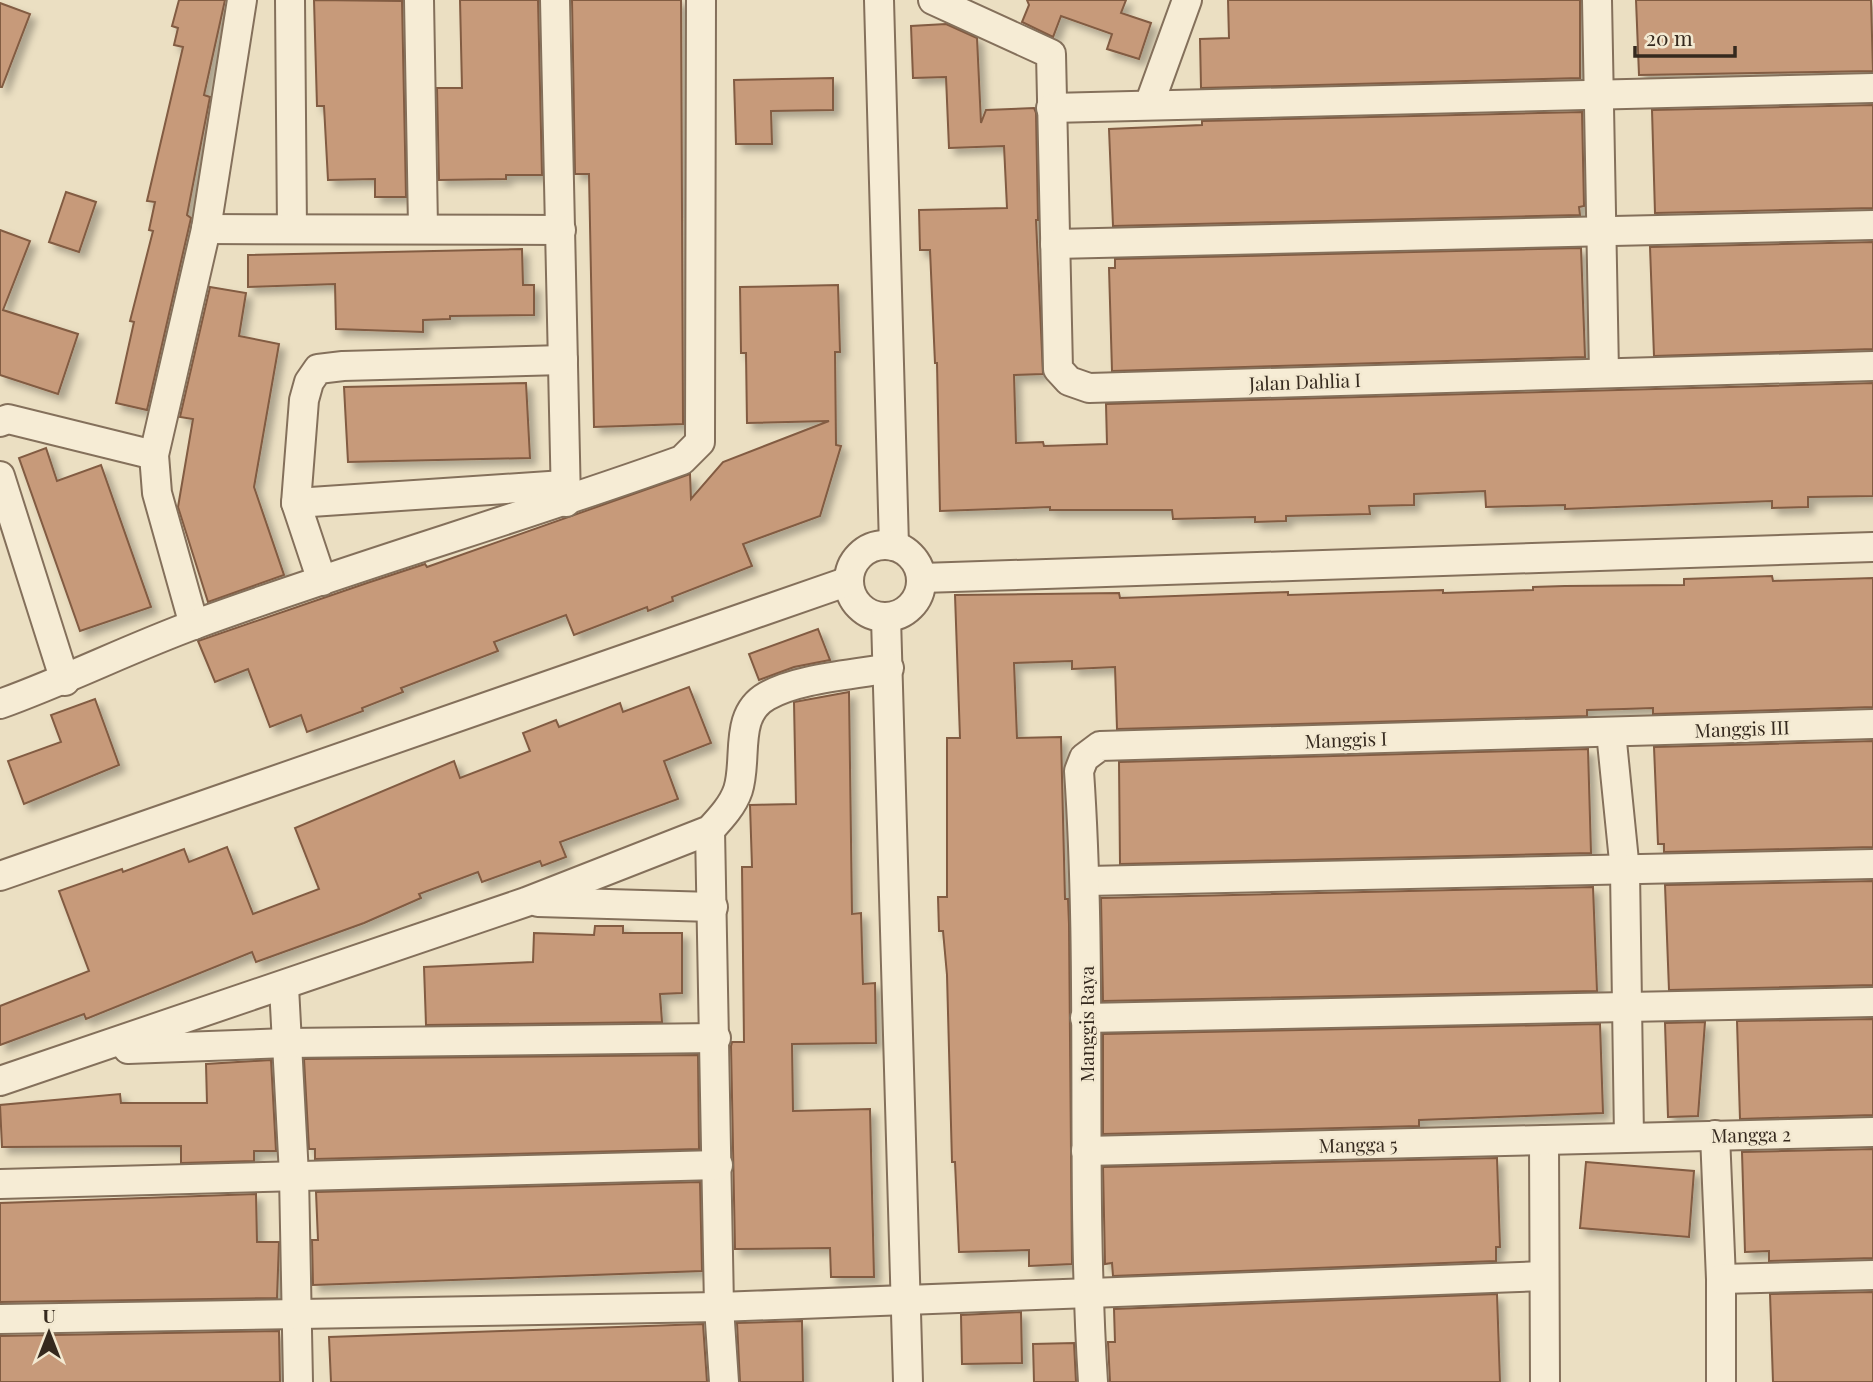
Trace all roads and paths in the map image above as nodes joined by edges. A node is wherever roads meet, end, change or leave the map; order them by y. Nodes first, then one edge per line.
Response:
1 (242, 0) edge
2 (290, 0) edge
3 (419, 0) edge
4 (555, 0) edge
5 (701, 0) edge
6 (879, 0) edge
7 (933, 0) edge
8 (1187, 0) edge
9 (1597, 0) edge
10 (1873, 88) edge
11 (1597, 95) junction
12 (1149, 105) junction
13 (1051, 108) junction
14 (1873, 225) edge
15 (423, 228) junction
16 (206, 229) junction
17 (292, 229) junction
18 (561, 230) junction
19 (1600, 232) junction
20 (1055, 244) junction
21 (563, 360) junction
22 (1873, 366) edge
23 (1604, 372) junction
24 (0, 422) edge
25 (154, 455) junction
26 (0, 476) edge
27 (565, 494) junction
28 (296, 502) junction
29 (894, 546) junction
30 (1873, 547) edge
31 (922, 578) junction
32 (322, 581) junction
33 (849, 581) junction
34 (886, 618) junction
35 (194, 625) junction
36 (889, 668) junction
37 (65, 681) junction
38 (0, 704) edge
39 (1873, 724) edge
40 (1611, 732) junction
41 (1084, 758) joint
42 (710, 830) junction
43 (1873, 864) edge
44 (1625, 871) junction
45 (0, 876) edge
46 (1087, 881) junction
47 (526, 902) junction
48 (713, 907) junction
49 (285, 987) junction
50 (1873, 1002) edge
51 (1629, 1009) junction
52 (1085, 1018) junction
53 (716, 1038) junction
54 (287, 1043) junction
55 (99, 1050) junction
56 (0, 1081) edge
57 (1873, 1132) edge
58 (1715, 1135) junction
59 (1629, 1138) junction
60 (1544, 1140) junction
61 (1086, 1151) junction
62 (718, 1165) junction
63 (295, 1175) junction
64 (0, 1184) edge
65 (1873, 1275) edge
66 (1543, 1276) junction
67 (1721, 1279) junction
68 (1087, 1292) junction
69 (906, 1299) junction
70 (719, 1307) junction
71 (296, 1312) junction
72 (0, 1319) edge
73 (298, 1382) edge
74 (724, 1382) edge
75 (908, 1382) edge
76 (1093, 1382) edge
77 (1545, 1382) edge
78 (1721, 1382) edge

1 - 16 street
2 - 17 street
3 - 15 street
4 - 18 street
5 - 27 street
6 - 29 street
7 - 13 street, Jalan Dahlia I
8 - 12 street
9 - 11 street
10 - 11 street
11 - 12 street
11 - 19 street
12 - 13 street
13 - 20 street, Jalan Dahlia I
14 - 19 street
15 - 17 street
15 - 18 street
16 - 17 street
16 - 25 street
18 - 21 street
19 - 20 street
19 - 23 street
20 - 23 street, Jalan Dahlia I
21 - 27 street
21 - 28 street
22 - 23 street, Jalan Dahlia I
24 - 25 street
25 - 35 street
26 - 37 street
27 - 28 street
27 - 32 street
28 - 32 street
29 - 31 street
29 - 33 street
30 - 31 street
31 - 34 street
32 - 35 street
33 - 34 street
33 - 45 street
34 - 36 street
35 - 37 street
36 - 42 street
36 - 69 street
37 - 38 street
39 - 40 street, Manggis III
40 - 41 street, Manggis I
40 - 44 street
41 - 46 street, Manggis Raya
42 - 47 street
42 - 48 street
43 - 44 street
44 - 46 street
44 - 51 street
46 - 52 street, Manggis Raya
47 - 48 street
47 - 49 street
48 - 53 street
49 - 54 street
49 - 55 street
50 - 51 street
51 - 52 street
51 - 59 street
52 - 61 street, Manggis Raya
53 - 54 street
53 - 62 street
54 - 55 street
54 - 63 street
55 - 56 street
57 - 58 street, Mangga 2
58 - 59 street, Mangga 2
58 - 67 street
59 - 60 street, Mangga 5
60 - 61 street, Mangga 5
60 - 66 street
61 - 68 street, Manggis Raya
62 - 63 street
62 - 70 street
63 - 64 street
63 - 71 street
65 - 67 street
66 - 68 street
66 - 77 street
67 - 78 street
68 - 69 street
68 - 76 street, Manggis Raya
69 - 70 street
69 - 75 street
70 - 71 street
70 - 74 street
71 - 72 street
71 - 73 street

